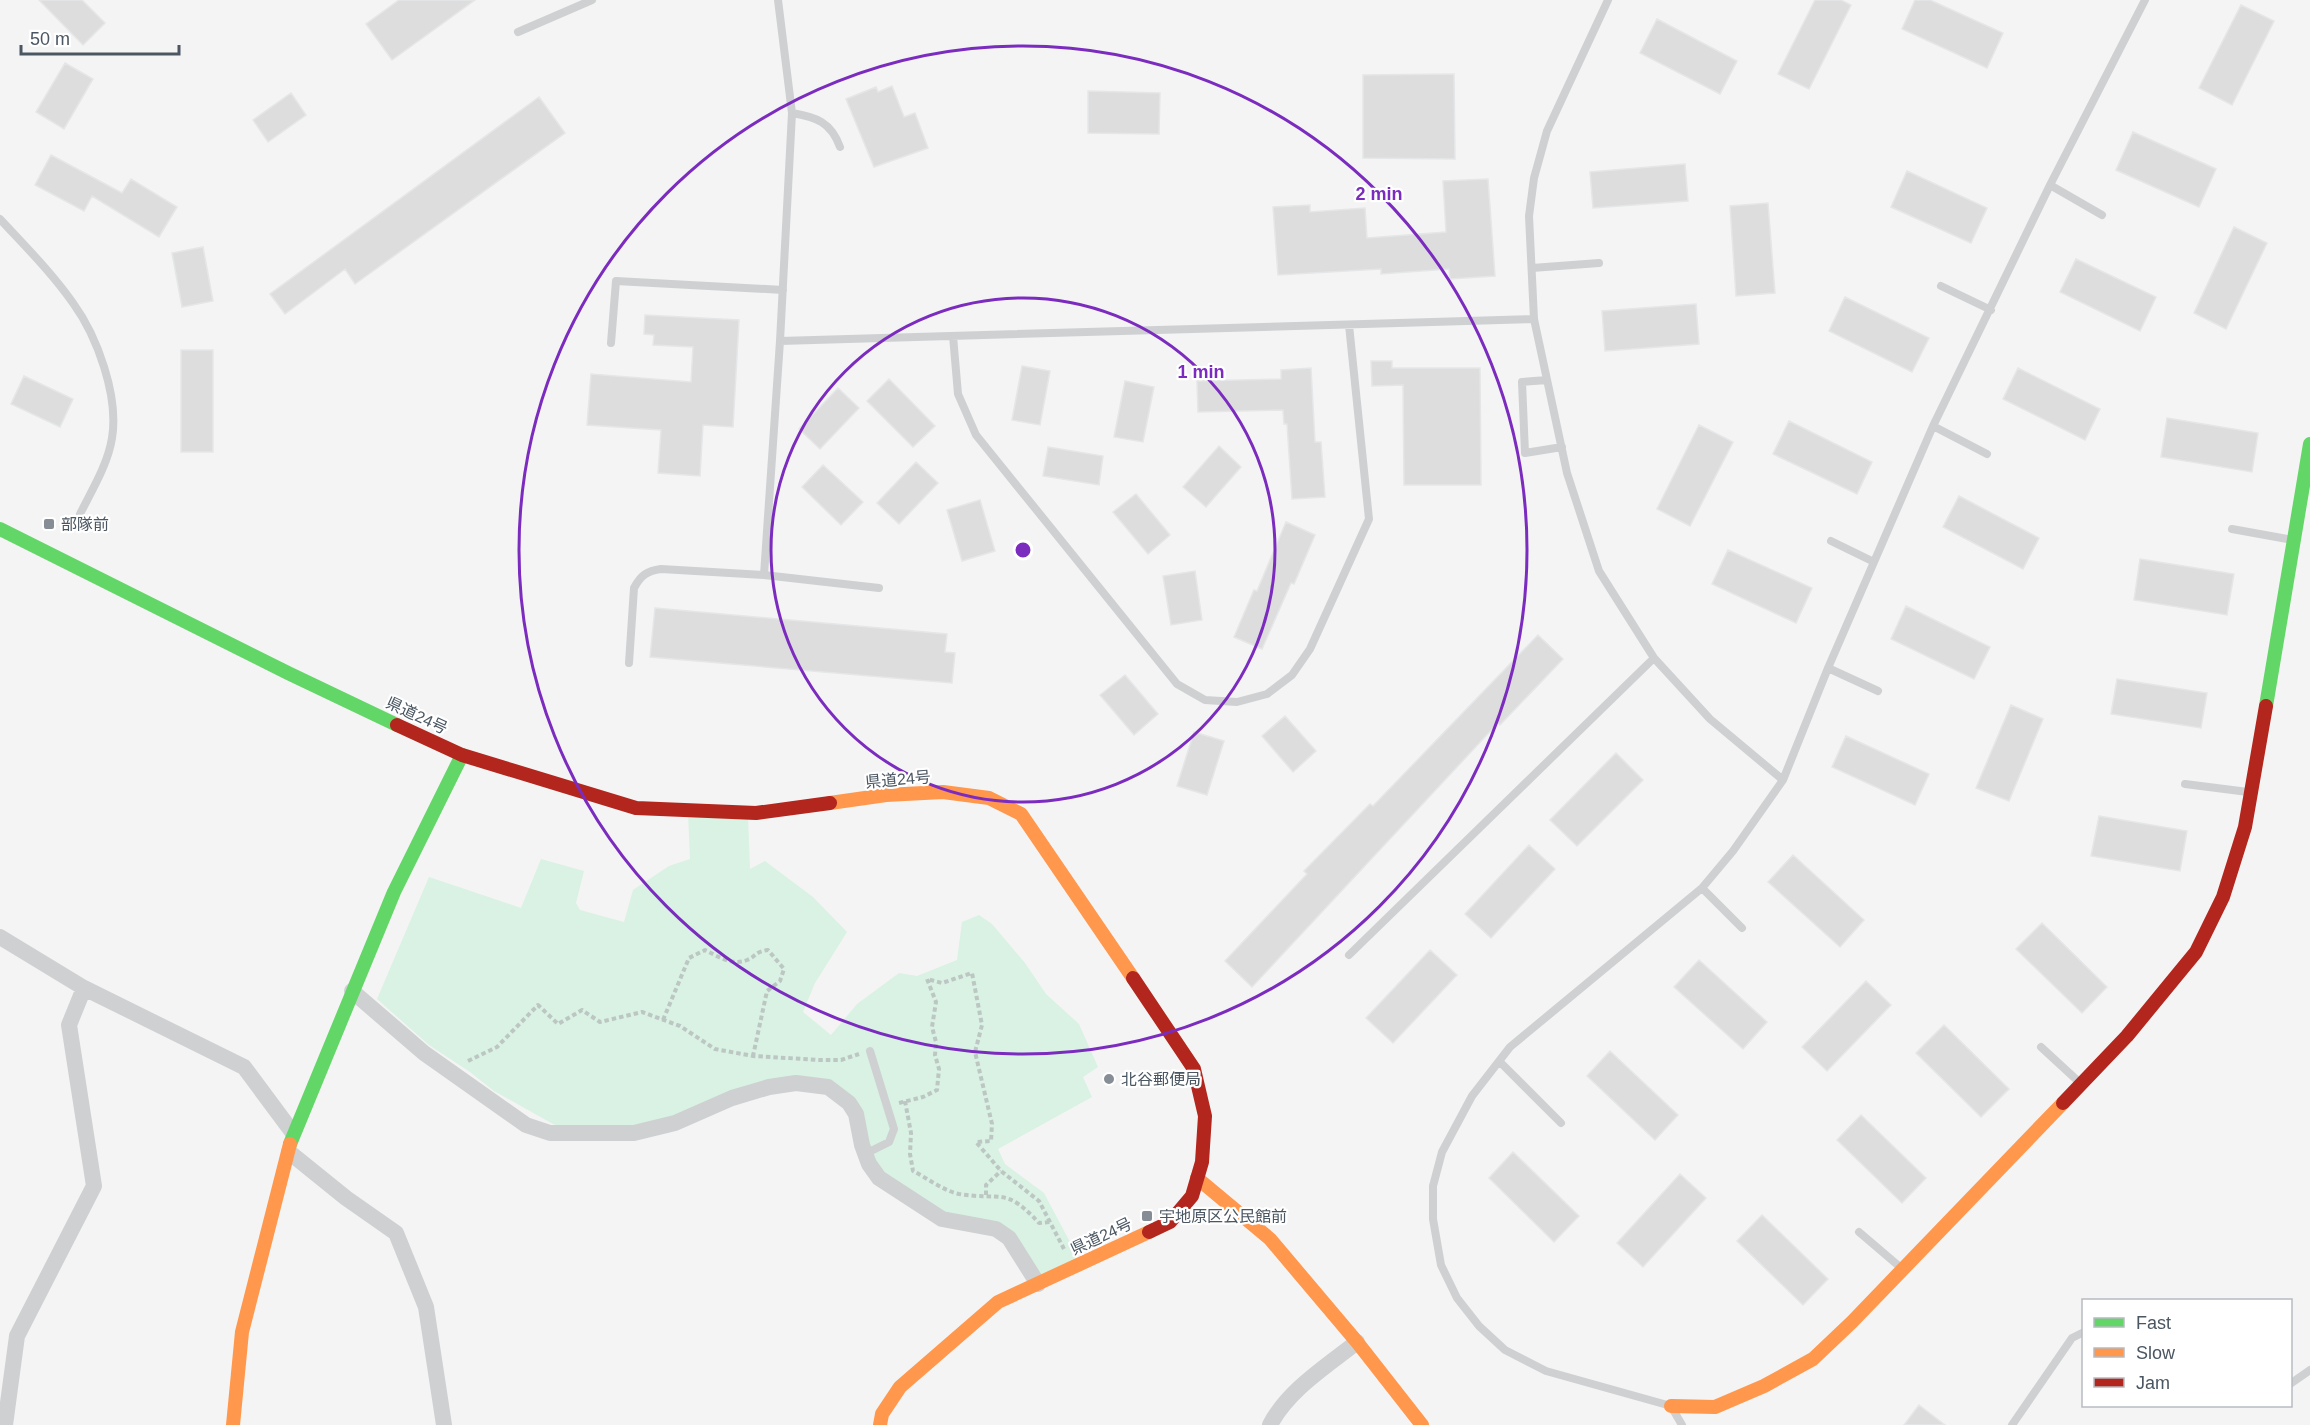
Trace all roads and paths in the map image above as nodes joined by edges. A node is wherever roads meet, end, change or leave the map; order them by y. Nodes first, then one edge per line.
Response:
1 (592, 0) edge
2 (778, 0) edge
3 (1608, 0) edge
4 (2145, 0) edge
5 (518, 32) dead end
6 (792, 113) junction
7 (840, 147) dead end
8 (2050, 186) junction
9 (2102, 215) dead end
10 (0, 219) edge
11 (1599, 263) dead end
12 (1532, 268) junction
13 (1941, 286) dead end
14 (783, 290) junction
15 (1991, 310) junction
16 (1533, 319) junction
17 (1349, 326) junction
18 (953, 336) junction
19 (780, 341) junction
20 (611, 343) dead end
21 (1547, 380) junction
22 (1933, 426) junction
23 (2310, 444) edge
24 (1562, 447) junction
25 (1987, 454) dead end
26 (80, 514) dead end
27 (2232, 529) dead end
28 (0, 530) edge
29 (2294, 540) junction
30 (1831, 541) dead end
31 (1874, 562) junction
32 (764, 575) junction
33 (879, 588) dead end
34 (1654, 658) junction
35 (629, 663) dead end
36 (1828, 668) junction
37 (1878, 691) dead end
38 (462, 755) junction
39 (1783, 780) junction
40 (2186, 784) dead end
41 (2251, 792) junction
42 (1702, 888) junction
43 (1742, 928) dead end
44 (0, 937) edge
45 (1348, 956) dead end
46 (84, 988) junction
47 (352, 991) junction
48 (663, 1020) junction
49 (2041, 1047) dead end
50 (870, 1051) joint
51 (753, 1056) junction
52 (1499, 1061) junction
53 (449, 1071) junction
54 (2081, 1084) junction
55 (905, 1101) junction
56 (887, 1106) junction
57 (1561, 1123) dead end
58 (293, 1133) junction
59 (289, 1152) junction
60 (865, 1154) junction
61 (1001, 1171) junction
62 (1197, 1178) junction
63 (986, 1195) junction
64 (1050, 1222) junction
65 (1859, 1232) dead end
66 (1073, 1267) junction
67 (1903, 1269) junction
68 (1038, 1284) junction
69 (2082, 1333) edge
70 (1357, 1342) junction
71 (2310, 1370) edge
72 (2292, 1383) edge
73 (1671, 1406) junction
74 (5, 1425) edge
75 (233, 1425) edge
76 (444, 1425) edge
77 (880, 1425) edge
78 (1270, 1425) edge
79 (1422, 1425) edge
80 (1682, 1425) edge
81 (2012, 1425) edge

1 - 5 lane
2 - 6 lane
3 - 12 lane
4 - 8 lane
6 - 7 lane
6 - 14 lane
8 - 9 lane
8 - 15 lane
10 - 26 lane
11 - 12 lane
12 - 16 lane
13 - 15 lane
14 - 19 lane
14 - 20 lane
15 - 22 lane
16 - 17 lane
16 - 21 lane
17 - 18 lane
17 - 18 lane
18 - 19 lane
19 - 32 lane
21 - 24 lane
21 - 24 lane
22 - 25 lane
22 - 31 lane
23 - 29 street
24 - 34 lane
27 - 29 lane
28 - 38 street, 県道24号
29 - 41 street
30 - 31 lane
31 - 36 lane
32 - 33 lane
32 - 35 lane
34 - 39 lane
34 - 45 lane
36 - 37 lane
36 - 39 lane
38 - 47 street
38 - 62 street, 県道24号
39 - 42 lane
40 - 41 lane
41 - 54 street
42 - 43 lane
42 - 52 lane
44 - 46 street
46 - 58 street
46 - 74 street
47 - 53 street
47 - 58 street
48 - 51 path
48 - 51 path
48 - 53 path
49 - 54 lane
50 - 51 path
50 - 56 lane
52 - 57 lane
52 - 73 lane
53 - 60 street
54 - 67 street
55 - 56 path
55 - 61 path
55 - 63 path
56 - 60 lane
58 - 59 street
59 - 75 street
59 - 76 street
60 - 68 street
61 - 63 path
61 - 64 path
62 - 66 street, 県道24号
62 - 70 street
63 - 64 path
64 - 66 path
65 - 67 lane
66 - 68 street, 県道24号
67 - 73 street
68 - 77 street, 県道24号
69 - 81 lane
70 - 78 street
70 - 79 street
71 - 72 lane
73 - 80 lane

